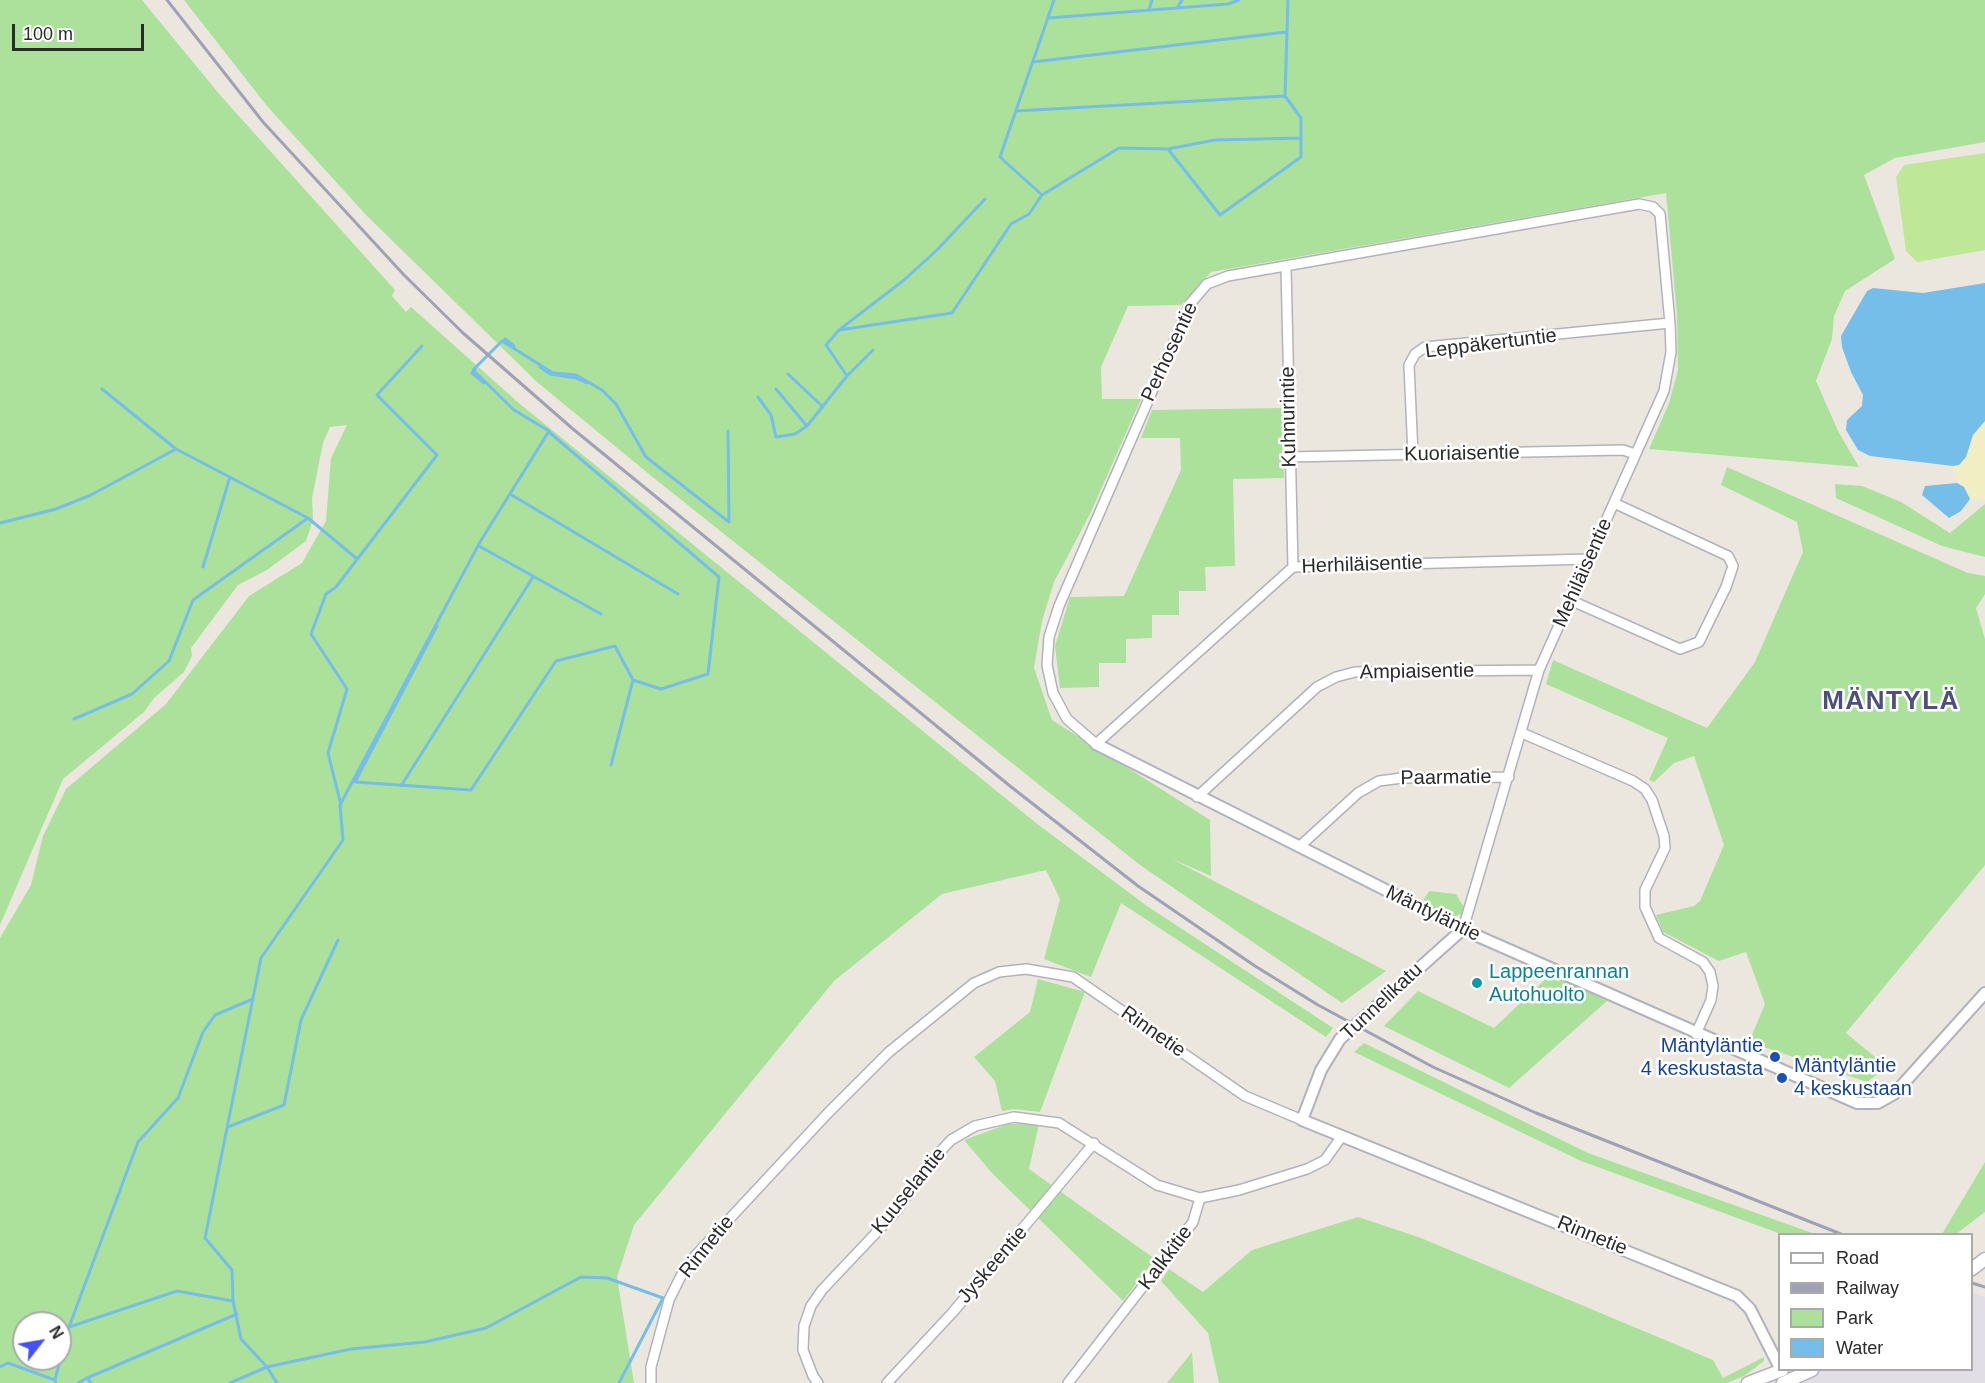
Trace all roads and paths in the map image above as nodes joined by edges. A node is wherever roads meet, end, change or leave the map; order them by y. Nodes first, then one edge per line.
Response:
1 (1660, 214) joint
2 (1286, 267) junction
3 (1670, 323) junction
4 (1635, 454) junction
5 (1413, 455) junction
6 (1289, 457) junction
7 (1614, 503) junction
8 (1588, 559) junction
9 (1293, 567) junction
10 (1570, 600) junction
11 (1539, 670) junction
12 (1522, 733) junction
13 (1096, 744) junction
14 (1509, 777) junction
15 (1197, 797) junction
16 (1299, 847) junction
17 (1463, 929) junction
18 (1985, 993) edge
19 (1696, 1034) junction
20 (1302, 1120) junction
21 (1342, 1137) junction
22 (1094, 1143) junction
23 (1200, 1198) junction
24 (1778, 1365) edge
25 (1806, 1371) edge
26 (1783, 1375) edge
27 (651, 1383) edge
28 (818, 1383) edge
29 (887, 1383) edge
30 (1068, 1383) edge
31 (1748, 1383) edge

1 - 2 street, Perhosentie
1 - 3 street, Mehiläisentie
2 - 6 street, Kuhnurintie
2 - 13 street, Perhosentie
3 - 4 street, Mehiläisentie
3 - 5 street, Leppäkertuntie
4 - 5 street, Kuoriaisentie
4 - 7 street, Mehiläisentie
5 - 6 street, Kuoriaisentie
6 - 9 street, Kuhnurintie
7 - 8 street, Mehiläisentie
7 - 10 street
8 - 9 street, Herhiläisentie
8 - 10 street, Mehiläisentie
9 - 13 street, Herhiläisentie
10 - 11 street, Mehiläisentie
11 - 12 street, Mehiläisentie
11 - 15 street, Ampiaisentie
12 - 14 street, Mehiläisentie
12 - 19 street
13 - 15 street, Mäntyläntie
14 - 16 street, Paarmatie
14 - 17 street, Mehiläisentie
15 - 16 street, Mäntyläntie
16 - 17 street, Mäntyläntie
17 - 19 street, Mäntyläntie
17 - 20 street, Tunnelikatu
18 - 19 street, Mäntyläntie
20 - 21 street, Rinnetie
20 - 27 street, Rinnetie
21 - 23 street
21 - 24 street, Rinnetie
22 - 23 street, Kuuselantie
22 - 28 street, Kuuselantie
22 - 29 street, Jyskeentie
23 - 30 street, Kalkkitie
25 - 26 main road
26 - 31 main road

